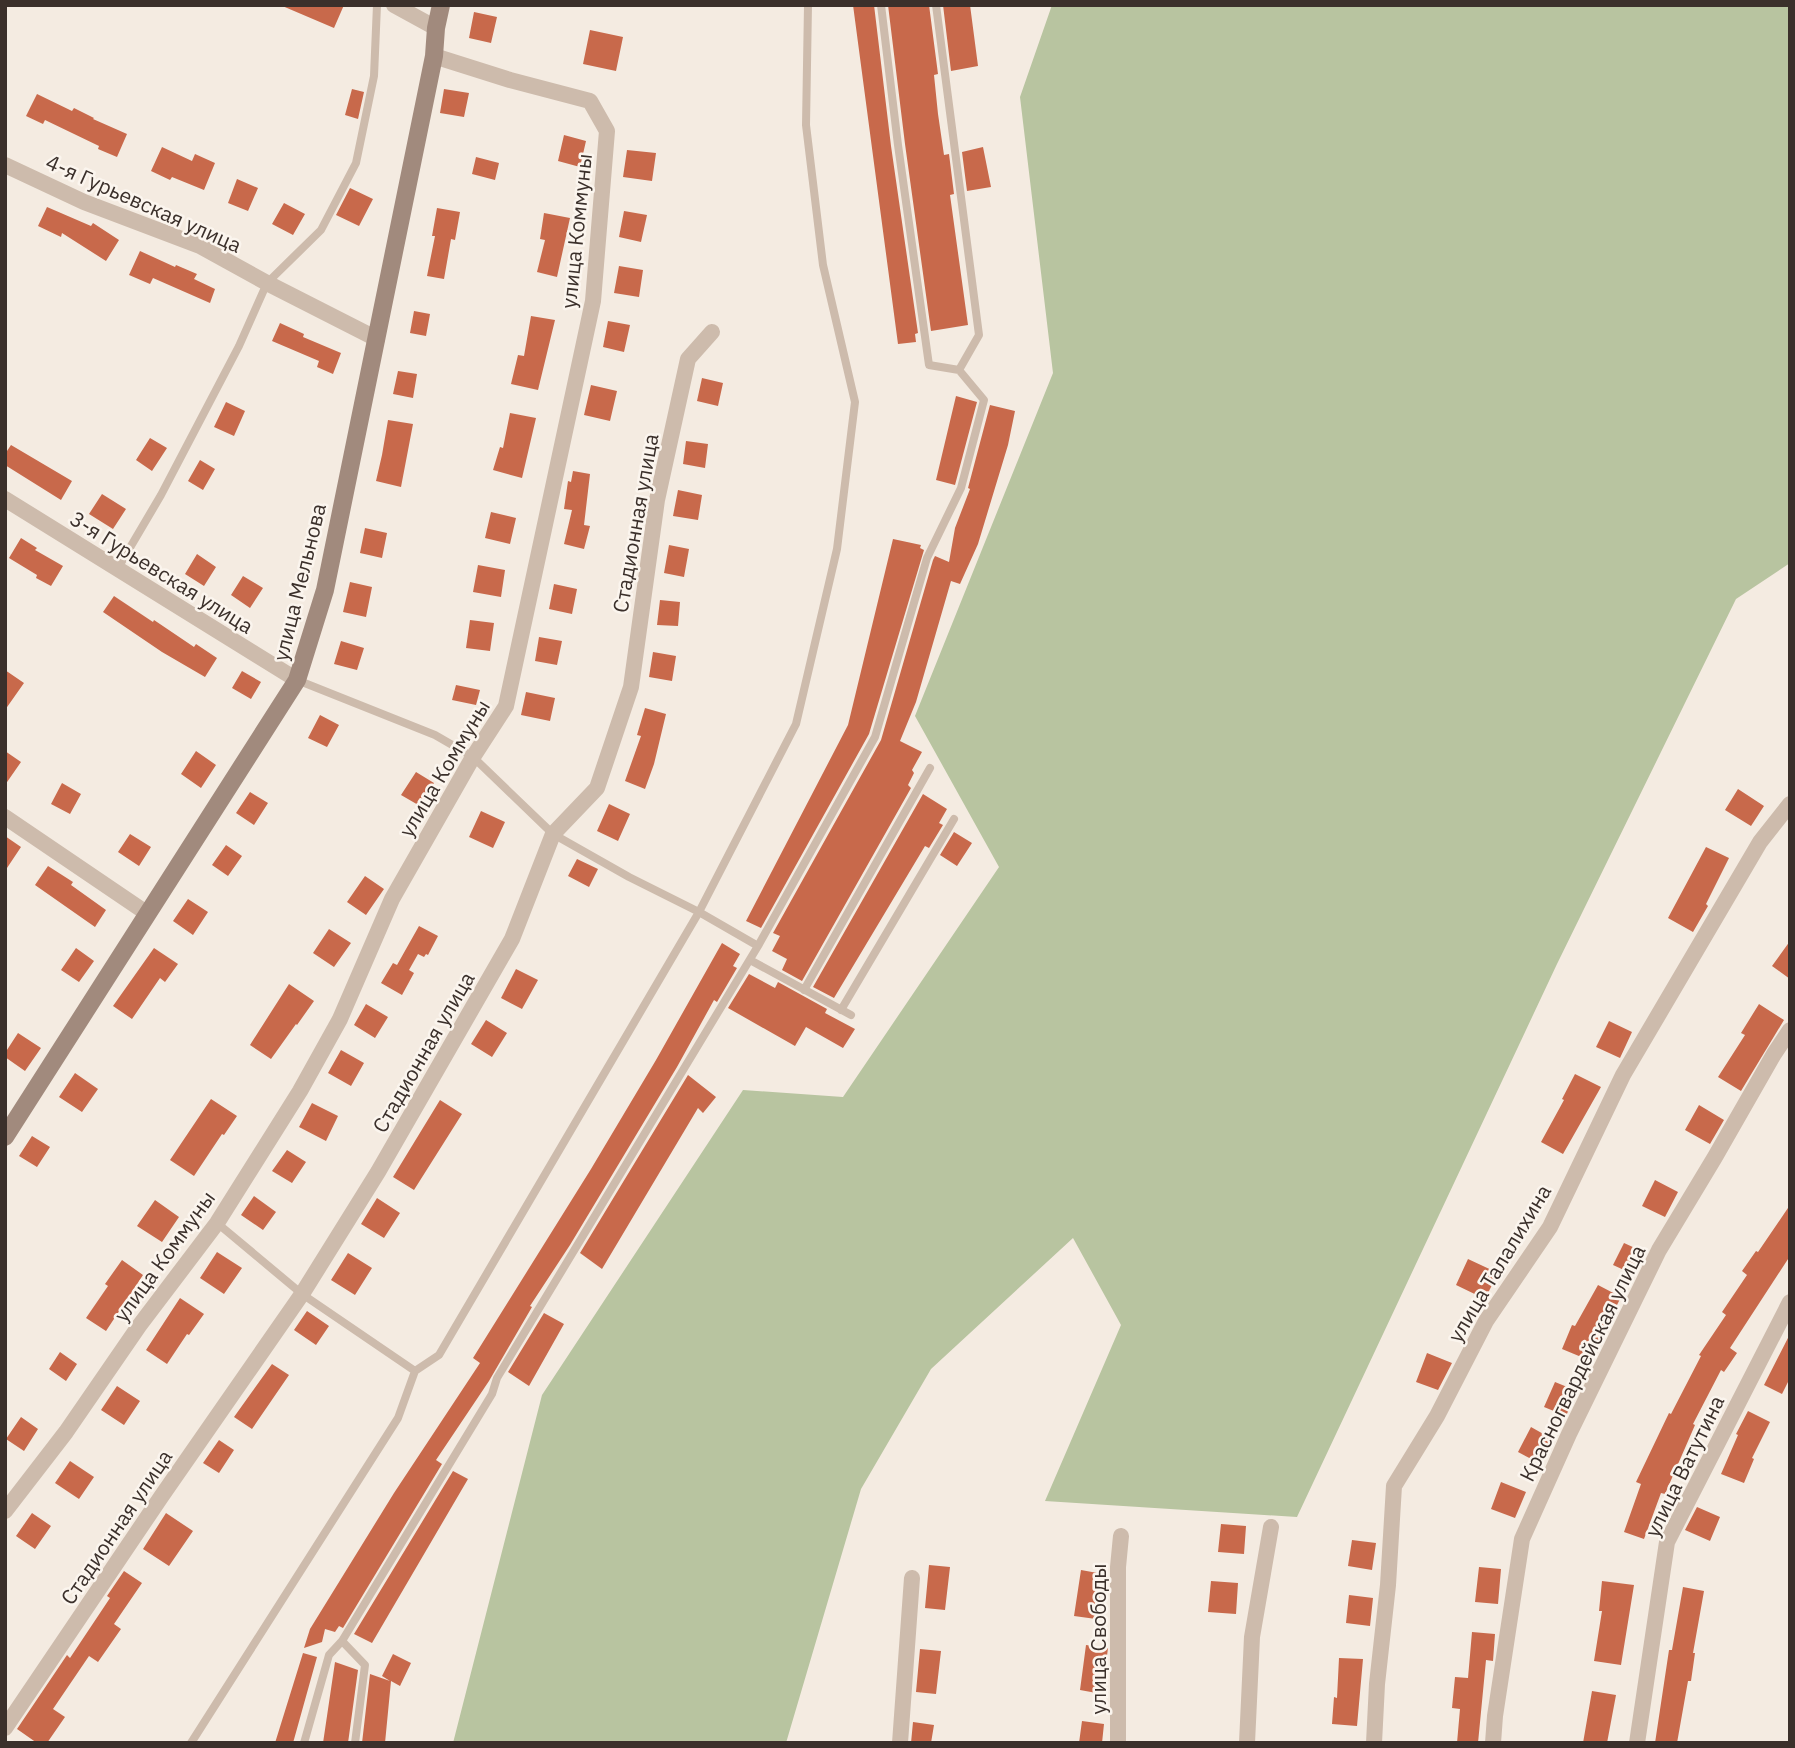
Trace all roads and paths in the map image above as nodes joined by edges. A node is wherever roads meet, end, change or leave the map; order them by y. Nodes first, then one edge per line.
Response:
1 (377, 5) edge
2 (394, 5) edge
3 (441, 5) edge
4 (808, 5) edge
5 (881, 5) edge
6 (936, 5) edge
7 (436, 28) junction
8 (434, 56) junction
9 (5, 165) edge
10 (267, 283) junction
11 (712, 332) dead end
12 (376, 340) junction
13 (959, 370) junction
14 (5, 499) edge
15 (118, 568) junction
16 (297, 680) junction
17 (473, 757) junction
18 (930, 768) dead end
19 (1790, 804) edge
20 (5, 817) edge
21 (954, 819) dead end
22 (553, 834) junction
23 (699, 912) junction
24 (148, 914) junction
25 (758, 946) junction
26 (750, 960) junction
27 (804, 990) junction
28 (841, 1010) junction
29 (850, 1015) dead end
30 (1790, 1030) edge
31 (7, 1130) edge
32 (217, 1223) junction
33 (302, 1294) junction
34 (1790, 1301) edge
35 (415, 1371) junction
36 (5, 1511) edge
37 (1271, 1527) dead end
38 (1121, 1536) dead end
39 (912, 1578) dead end
40 (342, 1641) junction
41 (5, 1728) edge
42 (191, 1743) edge
43 (304, 1743) edge
44 (355, 1743) edge
45 (900, 1743) edge
46 (1118, 1743) edge
47 (1247, 1743) edge
48 (1374, 1743) edge
49 (1493, 1743) edge
50 (1637, 1743) edge

1 - 10 lane
2 - 7 street
3 - 7 main road, улица Мельнова
4 - 23 lane
5 - 13 lane
6 - 13 lane
7 - 8 main road, улица Мельнова
8 - 12 main road, улица Мельнова
8 - 17 street, улица Коммуны
9 - 10 street, 4-я Гурьевская улица
10 - 12 street, 4-я Гурьевская улица
10 - 15 lane
11 - 22 street, Стадионная улица
12 - 16 main road, улица Мельнова
13 - 25 lane
14 - 15 street, 3-я Гурьевская улица
15 - 16 street, 3-я Гурьевская улица
16 - 17 lane
16 - 24 main road, улица Мельнова
17 - 22 lane
17 - 32 street, улица Коммуны
18 - 27 lane
19 - 48 street, улица Талалихина
20 - 24 street
21 - 28 lane
22 - 23 lane
22 - 33 street, Стадионная улица
23 - 25 lane
23 - 35 lane
24 - 31 main road, улица Мельнова
25 - 26 lane
26 - 27 lane
26 - 40 lane
27 - 28 lane
28 - 29 lane
30 - 49 street, Красногвардейская улица
32 - 33 lane
32 - 36 street, улица Коммуны
33 - 35 lane
33 - 41 street, Стадионная улица
34 - 50 street, улица Ватутина
35 - 42 lane
37 - 47 street
38 - 46 street, улица Свободы
39 - 45 street
40 - 43 lane
40 - 44 lane

